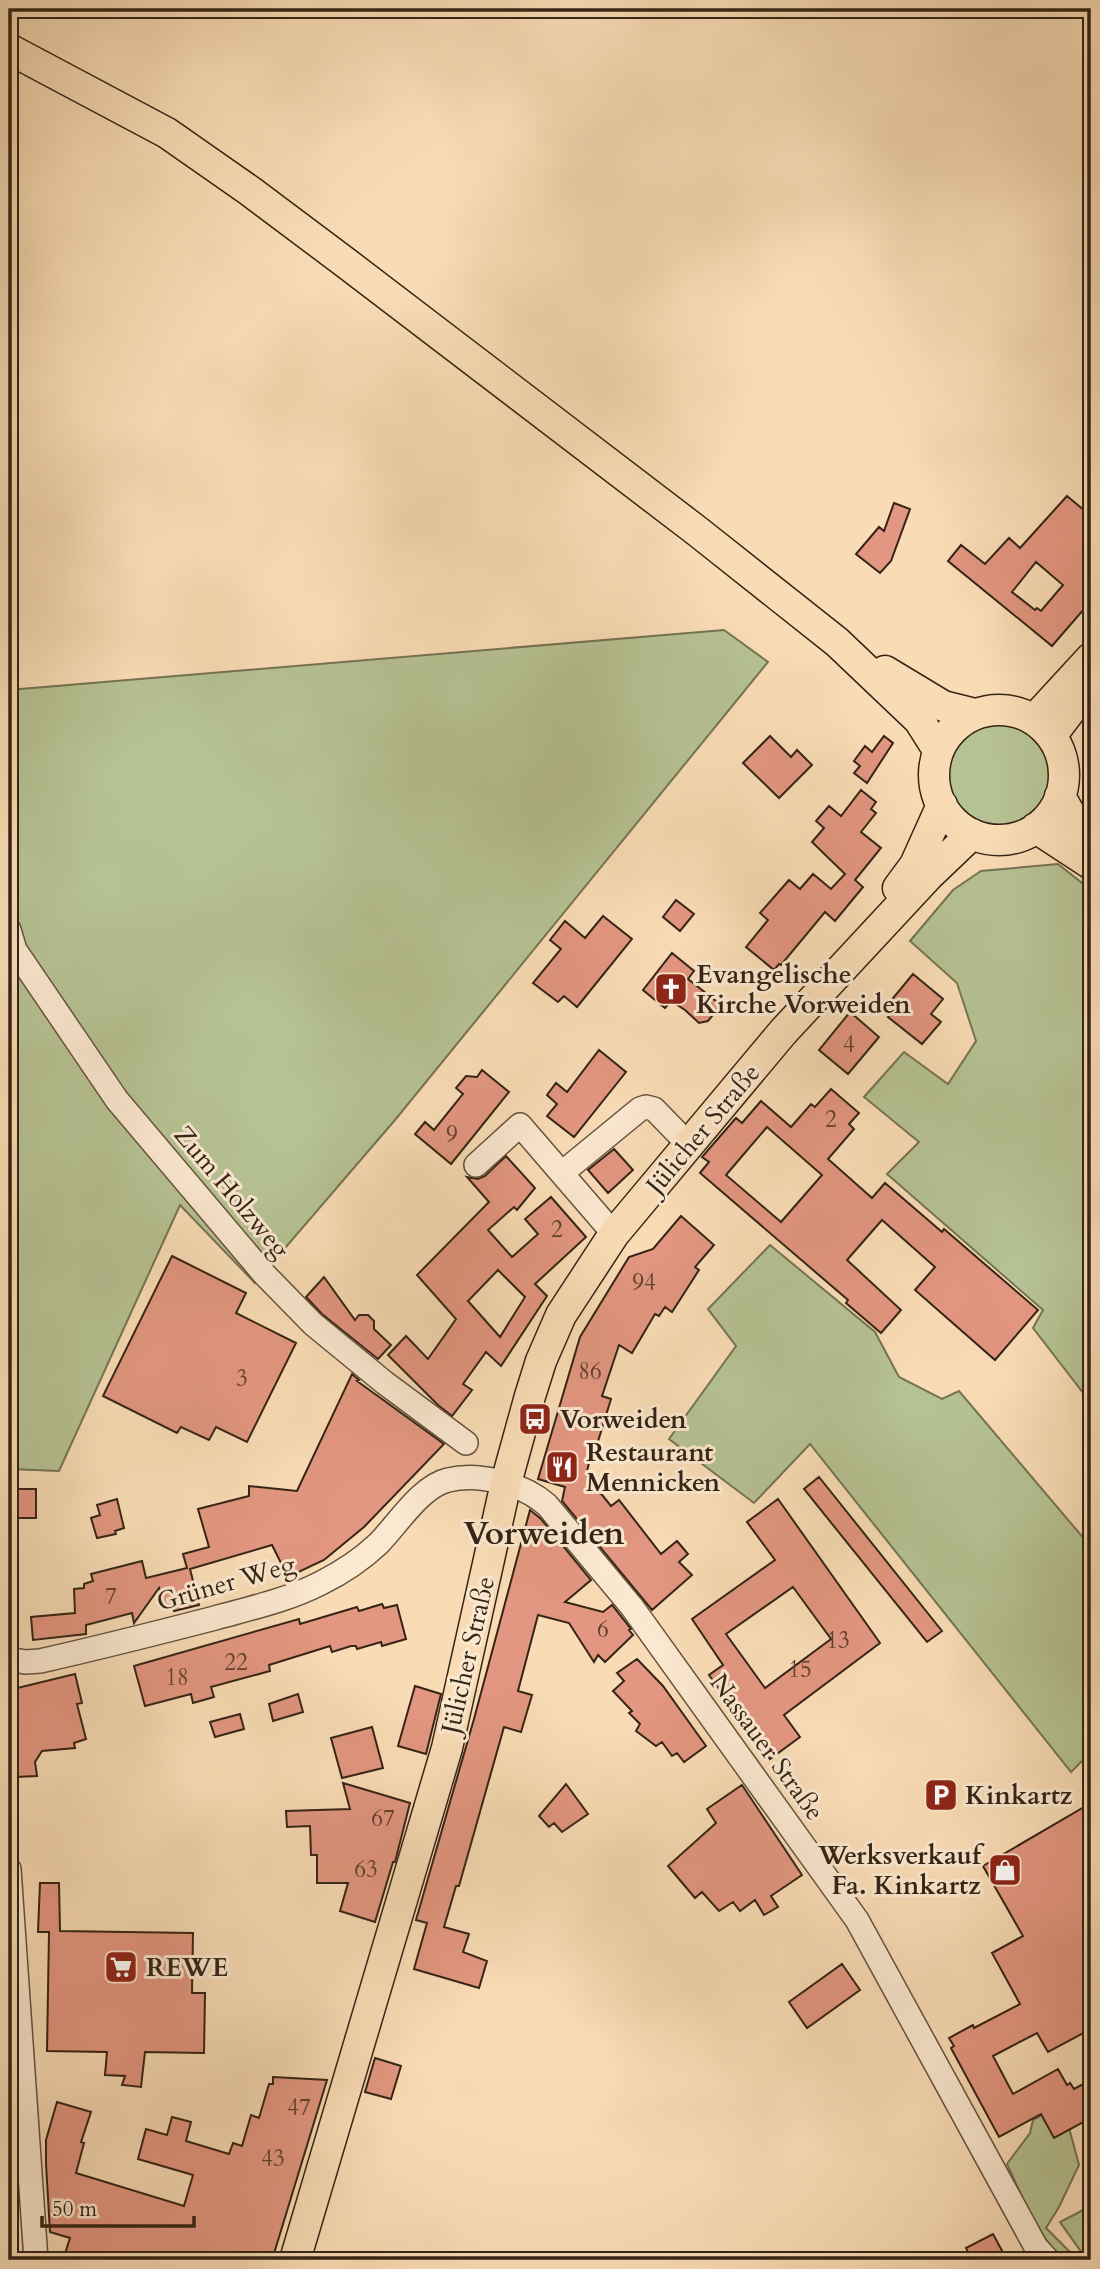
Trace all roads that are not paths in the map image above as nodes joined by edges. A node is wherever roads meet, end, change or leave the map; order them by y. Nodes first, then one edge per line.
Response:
1 (9, 49) edge
2 (837, 642) junction
3 (1091, 658) edge
4 (1091, 683) edge
5 (975, 714) junction
6 (1042, 728) junction
7 (939, 750) junction
8 (1060, 796) junction
9 (942, 806) junction
10 (1036, 828) junction
11 (972, 834) junction
12 (1091, 839) edge
13 (1091, 864) edge
14 (9, 930) edge
15 (834, 976) junction
16 (690, 1146) junction
17 (476, 1165) dead end
18 (562, 1174) junction
19 (614, 1234) junction
20 (466, 1443) dead end
21 (506, 1483) junction
22 (9, 1659) edge
23 (9, 1869) edge
24 (36, 2260) edge
25 (295, 2260) edge
26 (1048, 2260) edge

1 - 2 main road
2 - 5 main road
2 - 7 main road
3 - 6 main road
4 - 6 main road
5 - 6 main road
5 - 7 main road
6 - 8 main road
7 - 9 main road
8 - 10 main road
8 - 12 main road
9 - 11 main road
9 - 15 main road
10 - 11 main road
10 - 13 main road
11 - 15 main road
14 - 20 street, Zum Holzweg
15 - 16 main road, Jülicher Straße
16 - 18 street
16 - 19 main road, Jülicher Straße
17 - 18 street
18 - 19 street
19 - 21 main road, Jülicher Straße
21 - 22 street, Grüner Weg
21 - 25 main road, Jülicher Straße
21 - 26 street, Nassauer Straße
23 - 24 street

